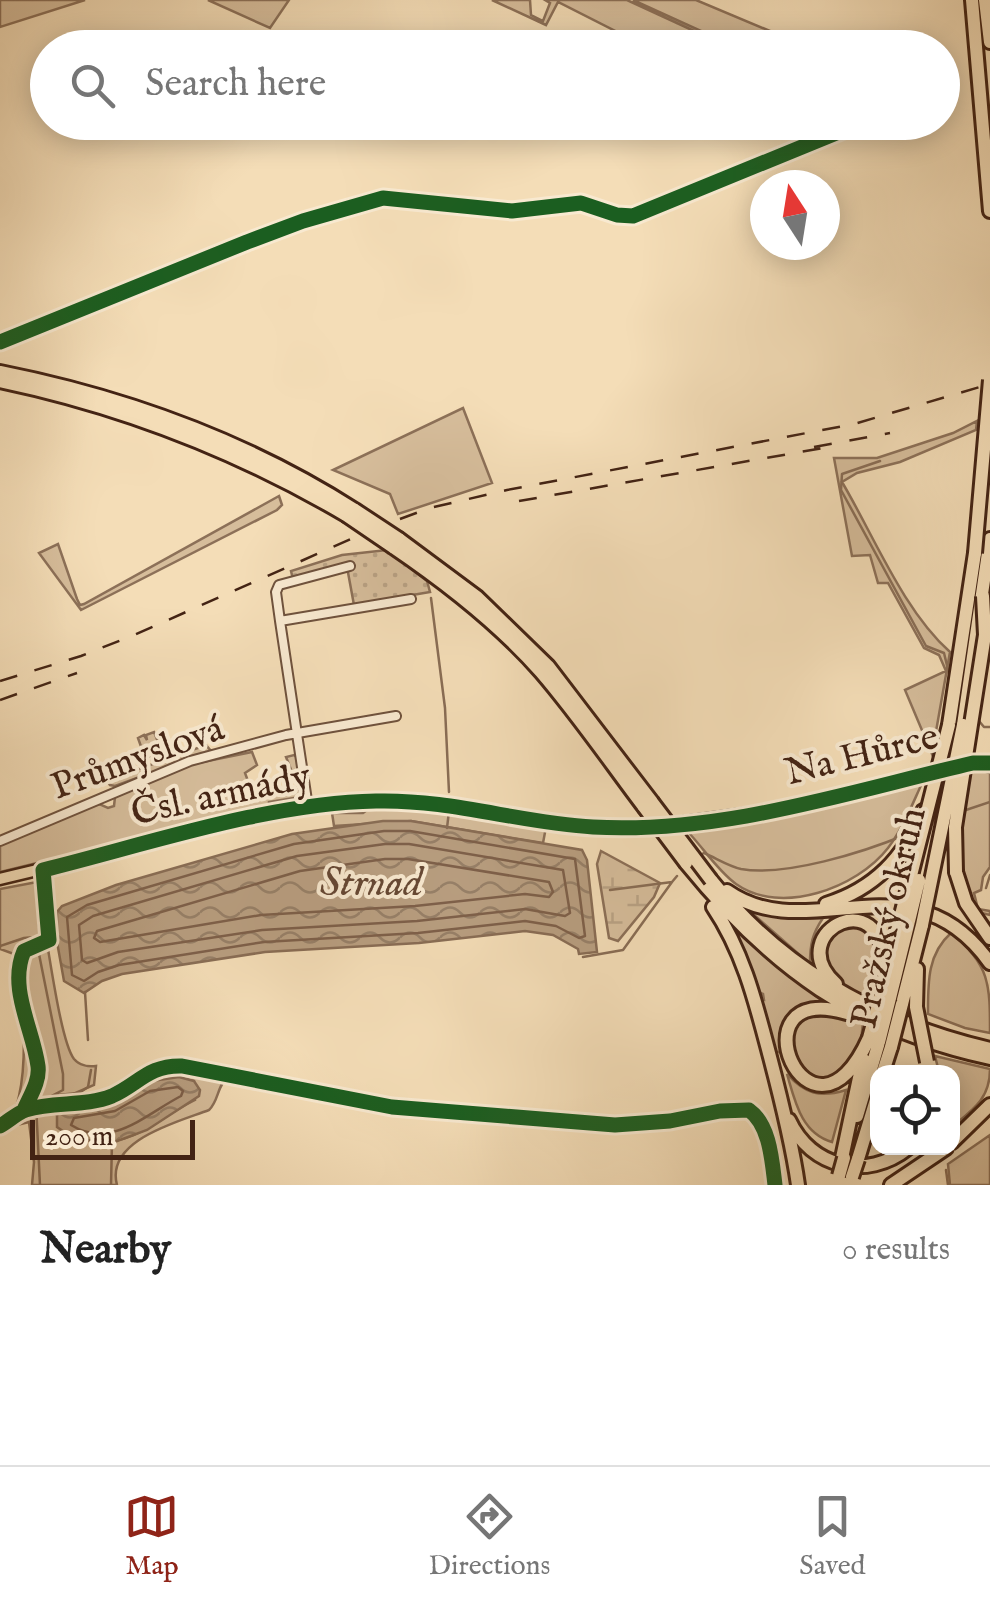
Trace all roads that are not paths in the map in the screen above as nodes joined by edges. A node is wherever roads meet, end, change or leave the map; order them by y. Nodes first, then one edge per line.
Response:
1 (972, 0) edge
2 (985, 0) edge
3 (990, 42) edge
4 (990, 211) edge
5 (0, 372) edge
6 (990, 380) edge
7 (0, 382) edge
8 (350, 512) junction
9 (990, 539) edge
10 (350, 566) dead end
11 (983, 596) junction
12 (411, 600) dead end
13 (280, 620) junction
14 (396, 716) dead end
15 (950, 726) junction
16 (298, 733) junction
17 (990, 763) edge
18 (933, 781) junction
19 (648, 804) junction
20 (308, 808) junction
21 (594, 827) joint
22 (0, 841) edge
23 (0, 879) edge
24 (705, 884) junction
25 (804, 910) junction
26 (910, 921) junction
27 (990, 938) edge
28 (990, 963) edge
29 (895, 996) junction
30 (857, 1002) junction
31 (875, 1021) junction
32 (880, 1042) junction
33 (990, 1049) edge
34 (990, 1058) edge
35 (883, 1065) edge
36 (927, 1065) edge
37 (778, 1090) junction
38 (990, 1105) edge
39 (870, 1110) edge
40 (990, 1120) edge
41 (960, 1134) edge
42 (960, 1139) edge
43 (895, 1155) edge
44 (935, 1155) edge
45 (848, 1158) junction
46 (844, 1181) edge
47 (798, 1185) edge
48 (891, 1185) edge

1 - 4 highway
2 - 3 highway
5 - 8 highway
6 - 15 highway, Pražský okruh, bridge
7 - 8 highway
8 - 19 highway, bridge
9 - 11 highway, Pražský okruh
10 - 13 street
11 - 26 highway, Pražský okruh, bridge
11 - 27 highway, bridge
12 - 13 street
13 - 16 street
14 - 16 street, Průmyslová
15 - 18 highway, bridge
15 - 26 highway, Pražský okruh, bridge
16 - 20 street
16 - 22 street, Průmyslová
17 - 21 main road, Na Hůrce
18 - 25 highway, bridge
18 - 26 highway, bridge
19 - 24 highway, bridge
19 - 24 highway, bridge
20 - 21 main road, Čsl. armády
20 - 23 main road, Čsl. armády
24 - 25 highway
24 - 30 highway
24 - 31 highway
24 - 37 highway
25 - 28 highway
26 - 29 highway, Pražský okruh
26 - 29 highway, Pražský okruh
29 - 30 highway
29 - 32 highway, Pražský okruh, bridge
29 - 32 highway, bridge
29 - 36 highway, bridge
30 - 33 highway
31 - 32 highway
31 - 34 highway
32 - 35 highway, Pražský okruh
32 - 45 highway, Pražský okruh
37 - 43 highway
37 - 47 highway
38 - 41 highway
39 - 45 highway, Pražský okruh
40 - 42 highway
44 - 48 highway
45 - 46 highway, Pražský okruh, bridge

